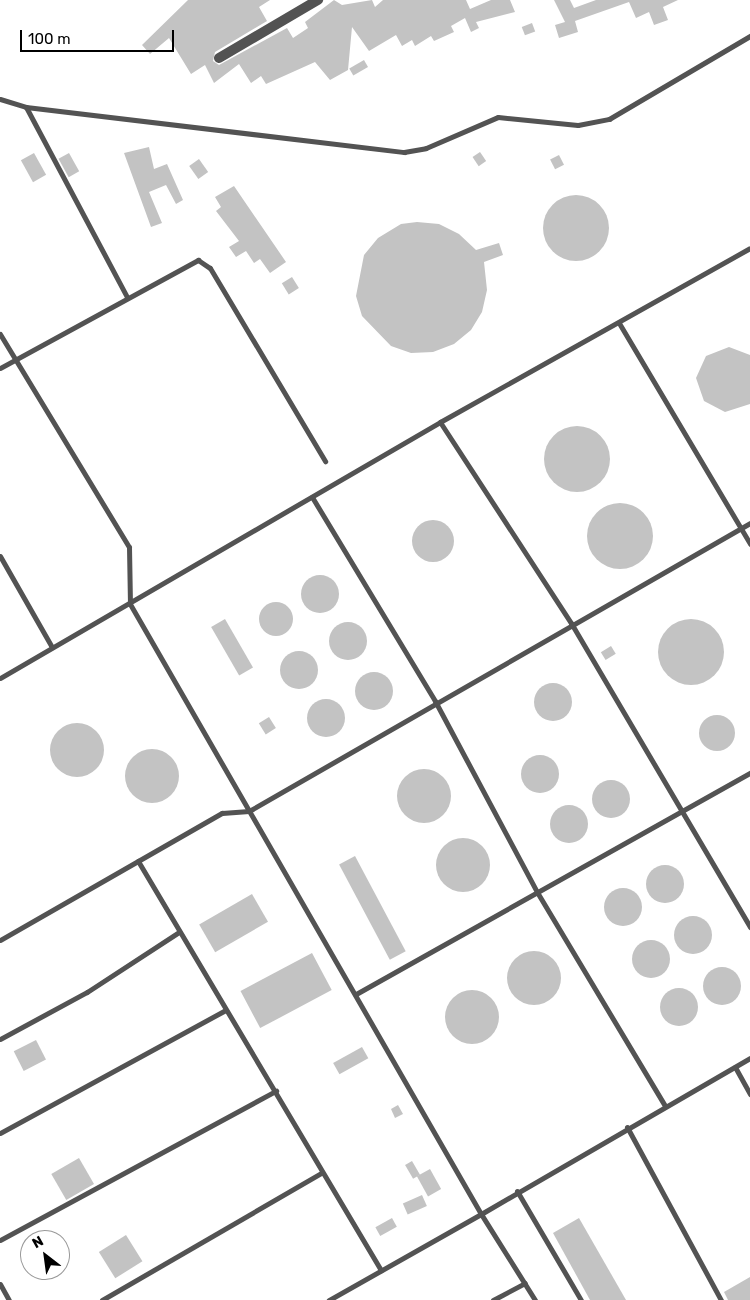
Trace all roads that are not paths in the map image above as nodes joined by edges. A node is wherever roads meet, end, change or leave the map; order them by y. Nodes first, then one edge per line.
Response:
1 (318, 0) edge
2 (750, 36) edge
3 (218, 58) dead end
4 (0, 99) edge
5 (26, 107) junction
6 (750, 248) edge
7 (126, 297) junction
8 (619, 322) junction
9 (0, 334) edge
10 (16, 360) junction
11 (0, 368) edge
12 (440, 422) junction
13 (325, 461) dead end
14 (312, 497) junction
15 (750, 523) edge
16 (740, 528) junction
17 (750, 544) edge
18 (0, 556) edge
19 (130, 604) junction
20 (571, 623) junction
21 (52, 647) junction
22 (0, 678) edge
23 (435, 701) junction
24 (750, 773) edge
25 (249, 811) junction
26 (682, 811) junction
27 (138, 861) junction
28 (537, 892) junction
29 (750, 927) edge
30 (179, 932) junction
31 (0, 940) edge
32 (356, 994) junction
33 (226, 1010) junction
34 (0, 1039) edge
35 (750, 1058) edge
36 (735, 1067) junction
37 (276, 1091) junction
38 (750, 1094) edge
39 (665, 1106) junction
40 (627, 1127) junction
41 (0, 1133) edge
42 (321, 1173) junction
43 (517, 1192) junction
44 (481, 1214) junction
45 (0, 1240) edge
46 (381, 1270) junction
47 (525, 1283) junction
48 (0, 1284) edge
49 (9, 1300) edge
50 (102, 1300) edge
51 (329, 1300) edge
52 (493, 1300) edge
53 (535, 1300) edge
54 (581, 1300) edge
55 (720, 1300) edge

1 - 3 street
2 - 5 lane
4 - 5 lane
5 - 7 lane
6 - 8 lane
7 - 10 lane
7 - 13 lane
8 - 12 lane
8 - 16 lane
9 - 10 lane
10 - 11 lane
10 - 19 lane
12 - 14 lane
12 - 20 lane
14 - 19 lane
14 - 23 lane
15 - 16 lane
16 - 17 lane
16 - 20 lane
18 - 21 lane
19 - 21 lane
19 - 25 lane
20 - 23 lane
20 - 26 lane
21 - 22 lane
23 - 25 lane
23 - 28 lane
24 - 26 lane
25 - 27 lane
25 - 32 lane
26 - 28 lane
26 - 29 lane
27 - 30 lane
27 - 31 lane
28 - 32 lane
28 - 39 lane
30 - 33 lane
30 - 34 lane
32 - 44 lane
33 - 37 lane
33 - 41 lane
35 - 36 lane
36 - 38 lane
36 - 39 lane
37 - 42 lane
37 - 45 lane
39 - 40 lane
40 - 43 lane
40 - 55 lane
42 - 46 lane
42 - 50 lane
43 - 44 lane
43 - 54 lane
44 - 46 lane
44 - 47 lane
46 - 51 lane
47 - 52 lane
47 - 53 lane
48 - 49 lane

